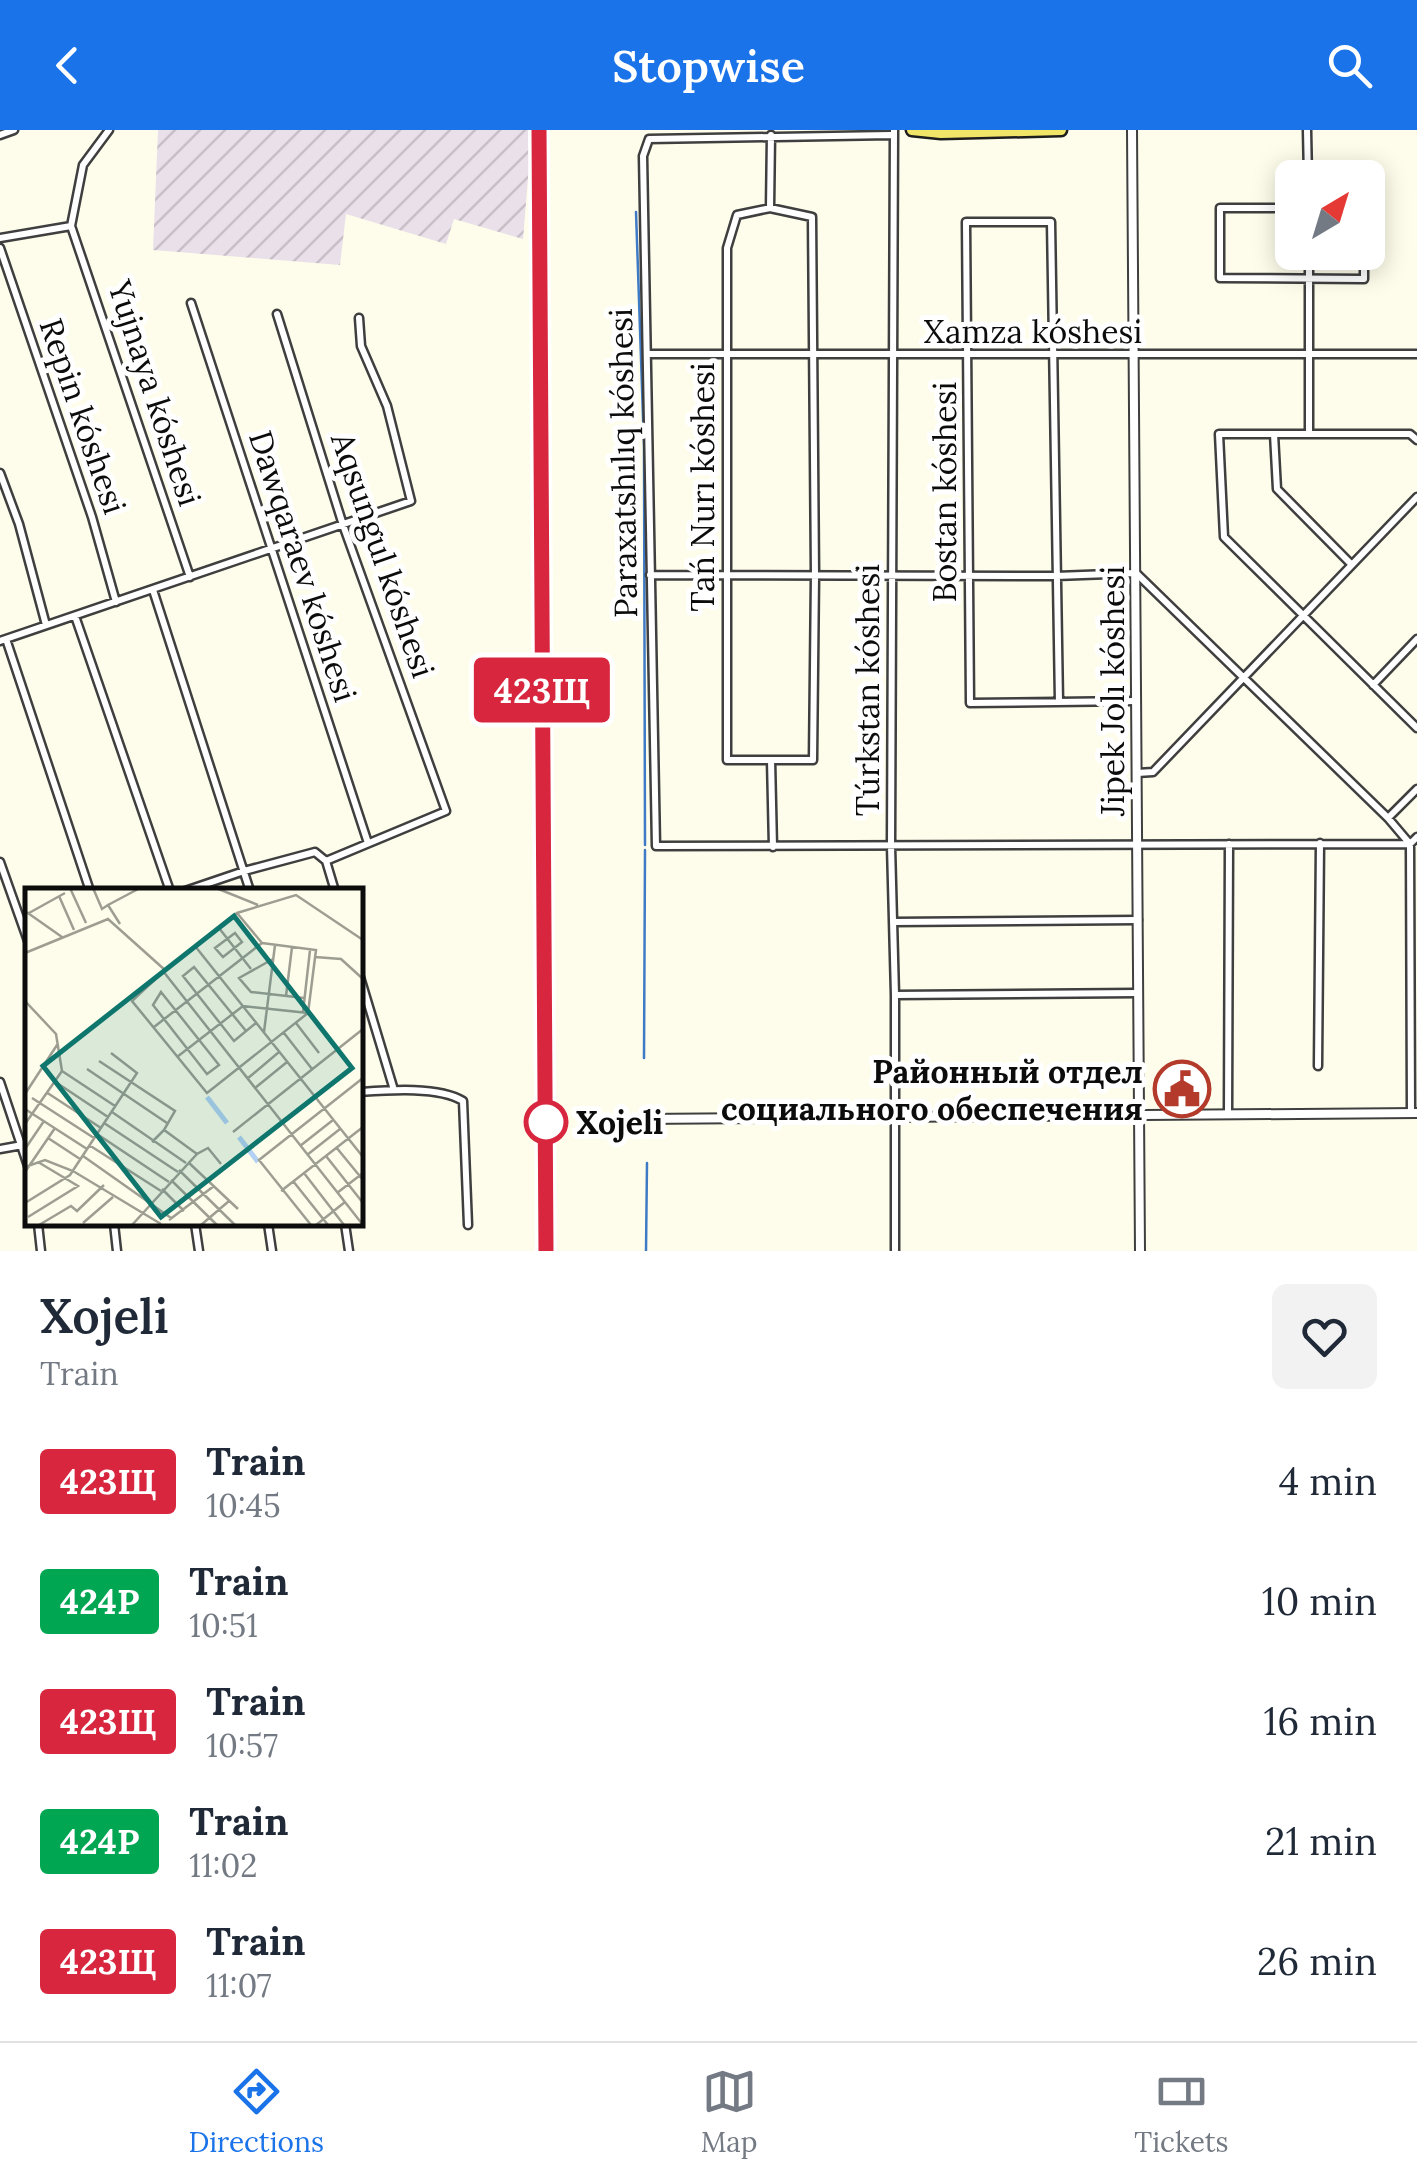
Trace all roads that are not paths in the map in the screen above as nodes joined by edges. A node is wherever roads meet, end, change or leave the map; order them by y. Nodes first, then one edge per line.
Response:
1 (14, 130) edge
2 (109, 130) edge
3 (912, 130) edge
4 (1061, 130) edge
5 (1132, 130) edge
6 (1307, 130) edge
7 (892, 132) edge
8 (0, 135) edge
9 (770, 136) junction
10 (1308, 160) edge
11 (770, 208) junction
12 (1275, 208) edge
13 (71, 226) junction
14 (0, 238) edge
15 (0, 248) edge
16 (1310, 270) edge
17 (1364, 270) edge
18 (1310, 278) junction
19 (191, 303) dead end
20 (276, 314) dead end
21 (359, 318) dead end
22 (649, 354) junction
23 (728, 354) junction
24 (814, 354) junction
25 (1417, 354) edge
26 (1311, 355) junction
27 (892, 356) junction
28 (970, 356) junction
29 (1053, 356) junction
30 (1135, 356) junction
31 (1309, 433) junction
32 (1274, 434) junction
33 (1417, 440) edge
34 (0, 474) edge
35 (1417, 497) edge
36 (343, 525) junction
37 (269, 550) junction
38 (1351, 564) junction
39 (1136, 573) junction
40 (650, 574) junction
41 (816, 575) junction
42 (728, 576) junction
43 (892, 576) junction
44 (969, 576) junction
45 (1056, 576) junction
46 (190, 577) junction
47 (153, 590) junction
48 (116, 602) junction
49 (1302, 615) junction
50 (74, 616) junction
51 (46, 624) junction
52 (3, 640) edge
53 (1417, 640) edge
54 (1242, 676) junction
55 (1373, 684) junction
56 (1137, 701) junction
57 (1059, 702) junction
58 (1417, 728) edge
59 (771, 760) junction
60 (1138, 773) junction
61 (1417, 789) edge
62 (1388, 818) junction
63 (1414, 841) edge
64 (368, 844) junction
65 (1229, 844) junction
66 (1320, 844) junction
67 (1138, 845) junction
68 (891, 846) junction
69 (773, 847) junction
70 (326, 861) junction
71 (0, 862) edge
72 (244, 871) junction
73 (89, 888) edge
74 (169, 888) edge
75 (194, 888) edge
76 (249, 888) edge
77 (333, 888) edge
78 (1138, 920) junction
79 (893, 922) junction
80 (25, 933) edge
81 (362, 984) edge
82 (1138, 993) junction
83 (895, 995) junction
84 (1318, 1066) dead end
85 (0, 1082) edge
86 (394, 1090) junction
87 (362, 1092) edge
88 (1414, 1113) edge
89 (1228, 1114) junction
90 (1140, 1115) junction
91 (894, 1117) junction
92 (641, 1119) dead end
93 (25, 1144) edge
94 (0, 1149) edge
95 (468, 1225) dead end
96 (38, 1226) edge
97 (114, 1226) edge
98 (195, 1226) edge
99 (268, 1226) edge
100 (345, 1226) edge
101 (40, 1251) edge
102 (117, 1251) edge
103 (198, 1251) edge
104 (272, 1251) edge
105 (349, 1251) edge
106 (894, 1251) edge
107 (1140, 1251) edge

1 - 8 street
2 - 13 street
3 - 4 main road
5 - 30 street, Jipek Jolı kóshesi
6 - 10 street
7 - 9 street
7 - 27 street, Túrkstan kóshesi
9 - 11 street
9 - 22 street, Paraxatshılıq kóshesi
11 - 23 street, Tań Nurı kóshesi
11 - 24 street
12 - 18 street
13 - 14 street
13 - 46 street, Yujnaya kóshesi
15 - 48 street, Repin kóshesi
16 - 18 street
17 - 18 street
18 - 26 street
19 - 37 street, Dawqaraev kóshesi
20 - 36 street, Aqsungul kóshesi
21 - 36 street
22 - 23 street, Xamza kóshesi
22 - 40 street, Paraxatshılıq kóshesi
23 - 24 street, Xamza kóshesi
23 - 42 street, Tań Nurı kóshesi
24 - 27 street, Xamza kóshesi
24 - 41 street
25 - 26 street, Xamza kóshesi
26 - 30 street, Xamza kóshesi
26 - 31 street
27 - 28 street, Xamza kóshesi
27 - 43 street, Túrkstan kóshesi
28 - 29 street, Xamza kóshesi
28 - 29 street, Bostan kóshesi
28 - 44 street, Bostan kóshesi
29 - 30 street, Xamza kóshesi
29 - 45 street
30 - 39 street, Jipek Jolı kóshesi
31 - 32 street
31 - 33 street
32 - 38 street
32 - 49 street
34 - 51 street
35 - 38 street
36 - 37 street
36 - 64 street, Aqsungul kóshesi
37 - 46 street
37 - 64 street, Dawqaraev kóshesi
38 - 49 street
39 - 45 street
39 - 54 street
39 - 56 street, Jipek Jolı kóshesi
40 - 42 street
40 - 69 street, Paraxatshılıq kóshesi
41 - 42 street
41 - 43 street
41 - 59 street
42 - 59 street, Tań Nurı kóshesi
43 - 44 street
43 - 68 street, Túrkstan kóshesi
44 - 45 street
44 - 57 street, Bostan kóshesi
45 - 57 street
46 - 47 street
47 - 48 street
47 - 72 street
48 - 50 street
49 - 54 street
49 - 55 street
50 - 51 street
50 - 74 street
51 - 52 street
52 - 73 street
53 - 55 street
54 - 60 street
54 - 62 street
55 - 58 street
56 - 57 street
56 - 60 street, Jipek Jolı kóshesi
59 - 69 street
60 - 67 street, Jipek Jolı kóshesi
61 - 62 street
62 - 63 street
63 - 66 street
63 - 88 street
64 - 70 street
65 - 66 street
65 - 67 street
65 - 89 street
66 - 84 street
67 - 68 street
67 - 78 street, Jipek Jolı kóshesi
68 - 69 street
68 - 79 street, Túrkstan kóshesi
70 - 72 street
70 - 77 street
71 - 80 street
72 - 75 street
72 - 76 street
78 - 79 street
78 - 82 street, Jipek Jolı kóshesi
79 - 83 street, Túrkstan kóshesi
81 - 86 street
82 - 83 street
82 - 90 street, Jipek Jolı kóshesi
83 - 91 street, Túrkstan kóshesi
85 - 93 street
86 - 87 street
86 - 95 street
88 - 89 street
89 - 90 street
90 - 91 street
90 - 107 street, Jipek Jolı kóshesi
91 - 92 street
91 - 106 street, Túrkstan kóshesi
93 - 94 street
96 - 101 street
97 - 102 street
98 - 103 street
99 - 104 street
100 - 105 street

